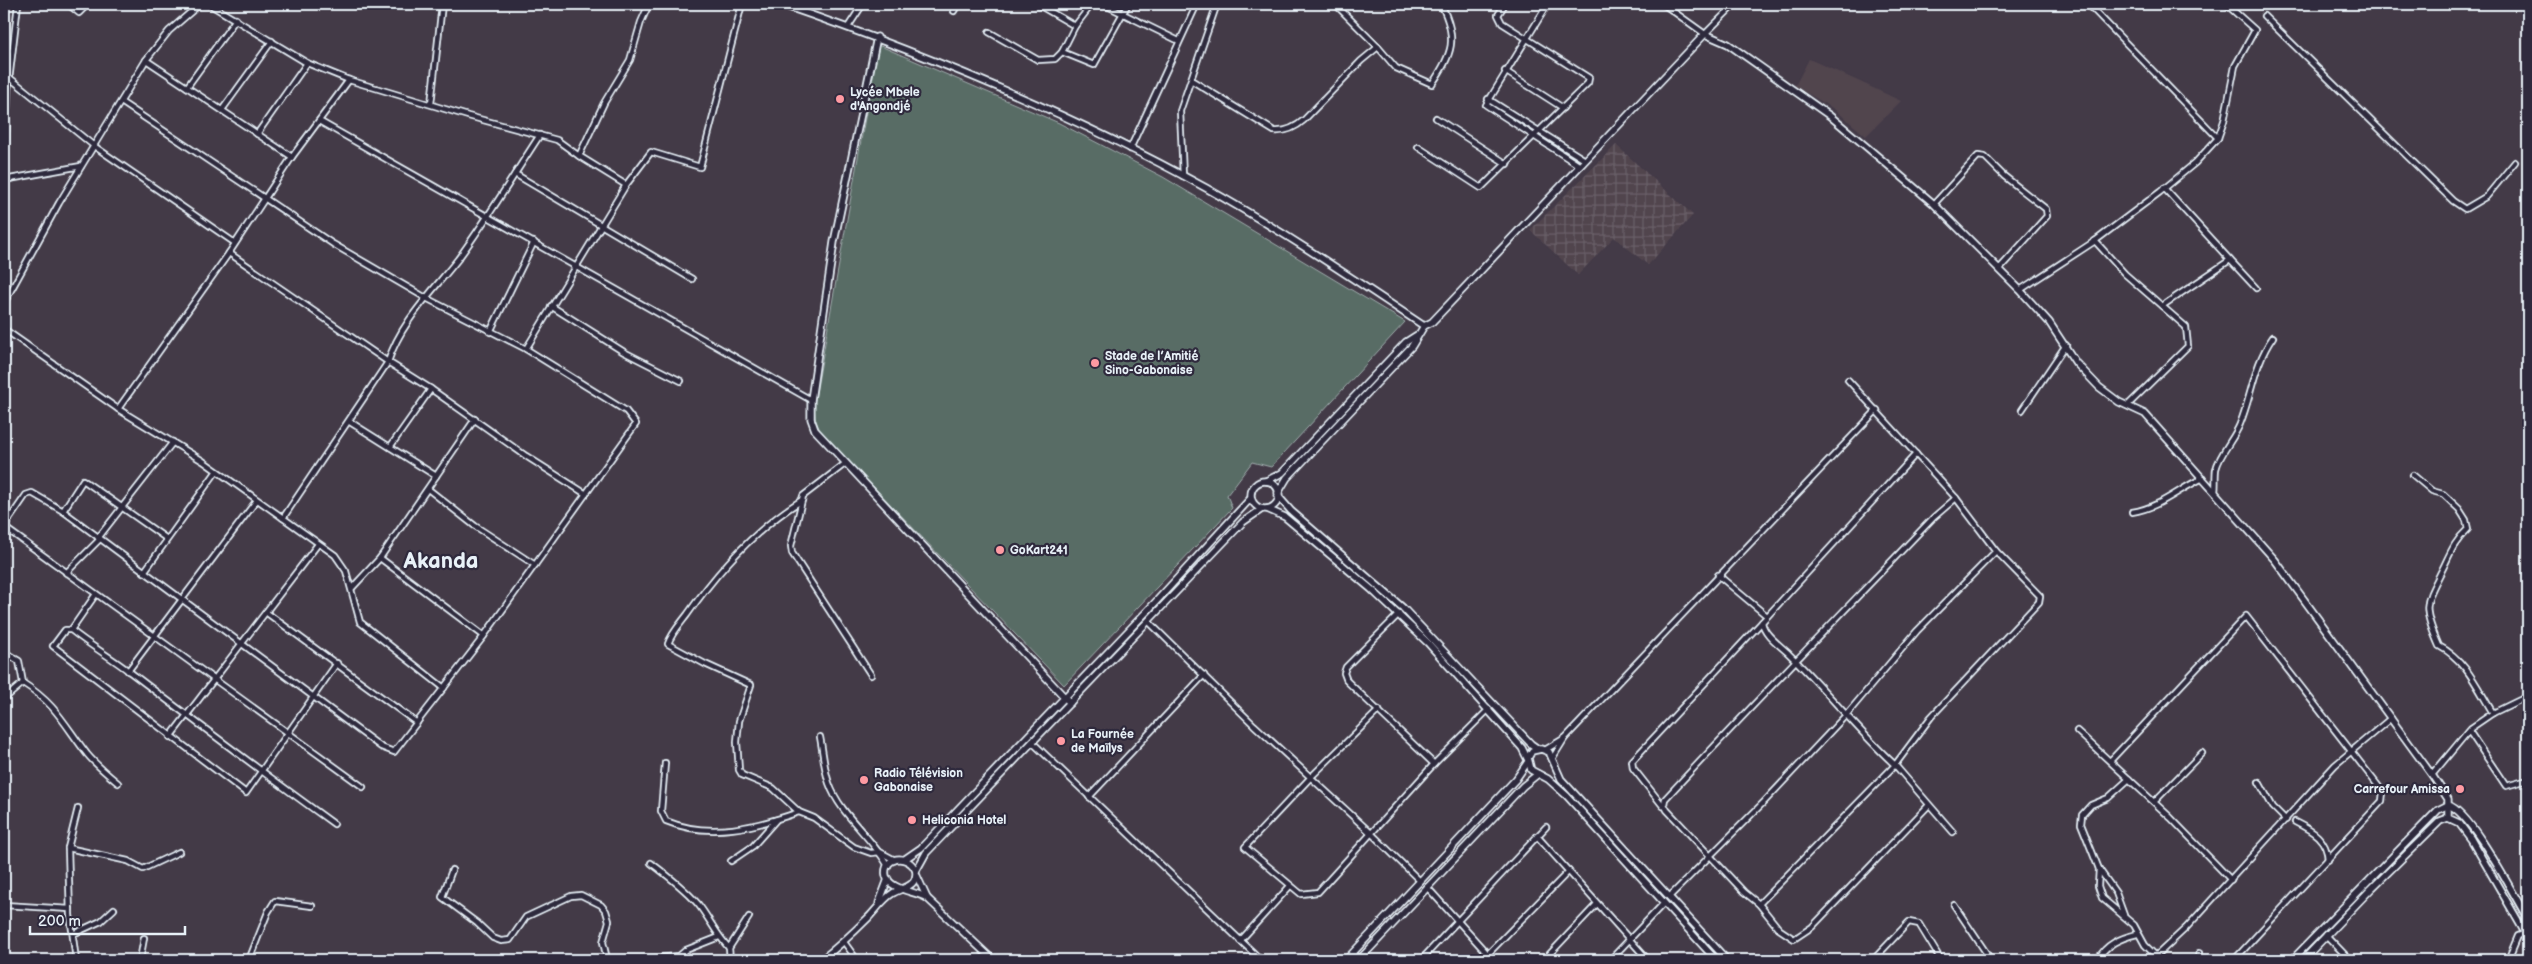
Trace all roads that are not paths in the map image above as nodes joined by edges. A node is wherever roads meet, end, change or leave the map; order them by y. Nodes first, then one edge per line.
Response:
1 (18, 4) edge
2 (68, 4) edge
3 (88, 4) edge
4 (200, 4) edge
5 (209, 4) edge
6 (442, 4) edge
7 (649, 4) edge
8 (742, 4) edge
9 (780, 4) edge
10 (863, 4) edge
11 (958, 4) edge
12 (1037, 4) edge
13 (1092, 4) edge
14 (1103, 4) edge
15 (1128, 4) edge
16 (1196, 4) edge
17 (1217, 4) edge
18 (1335, 4) edge
19 (1440, 4) edge
20 (1505, 4) edge
21 (1548, 4) edge
22 (1663, 4) edge
23 (1735, 4) edge
24 (2088, 4) edge
25 (2226, 4) edge
26 (954, 11) dead end
27 (1122, 14) junction
28 (2264, 16) dead end
29 (236, 19) junction
30 (1075, 26) junction
31 (848, 28) junction
32 (990, 32) dead end
33 (1705, 34) junction
34 (877, 37) junction
35 (1524, 39) junction
36 (272, 41) junction
37 (1179, 41) junction
38 (1378, 47) junction
39 (12, 51) junction
40 (4, 52) edge
41 (1062, 52) junction
42 (146, 60) junction
43 (307, 63) junction
44 (1505, 70) junction
45 (10, 78) junction
46 (349, 80) junction
47 (1191, 80) junction
48 (187, 87) junction
49 (6, 89) edge
50 (1488, 99) junction
51 (120, 102) junction
52 (431, 104) junction
53 (1563, 108) junction
54 (222, 110) junction
55 (1436, 118) dead end
56 (320, 121) junction
57 (5, 128) edge
58 (1541, 131) junction
59 (257, 134) junction
60 (540, 135) junction
61 (1535, 137) junction
62 (2218, 138) junction
63 (94, 146) junction
64 (1418, 147) dead end
65 (1130, 149) junction
66 (579, 156) junction
67 (292, 157) junction
68 (1585, 160) junction
69 (2515, 162) dead end
70 (1507, 164) junction
71 (81, 166) junction
72 (1580, 166) junction
73 (515, 174) junction
74 (1183, 176) junction
75 (4, 180) edge
76 (626, 185) junction
77 (2164, 188) junction
78 (264, 199) junction
79 (1934, 204) junction
80 (487, 215) junction
81 (602, 227) junction
82 (2095, 241) junction
83 (235, 242) junction
84 (534, 242) junction
85 (230, 253) junction
86 (2230, 260) junction
87 (576, 267) junction
88 (2000, 268) junction
89 (692, 278) dead end
90 (2256, 288) dead end
91 (2020, 290) junction
92 (426, 298) junction
93 (4, 303) edge
94 (551, 306) junction
95 (2162, 306) junction
96 (1424, 326) junction
97 (4, 329) edge
98 (490, 332) junction
99 (1418, 334) junction
100 (2273, 337) dead end
101 (2066, 345) junction
102 (526, 349) junction
103 (388, 362) junction
104 (1848, 380) dead end
105 (681, 381) dead end
106 (431, 388) junction
107 (811, 400) junction
108 (2128, 405) junction
109 (118, 409) junction
110 (1877, 410) junction
111 (2022, 410) dead end
112 (475, 419) junction
113 (350, 422) junction
114 (172, 442) junction
115 (390, 447) junction
116 (1916, 454) junction
117 (846, 463) junction
118 (216, 472) junction
119 (2413, 475) dead end
120 (436, 476) junction
121 (2203, 478) junction
122 (1266, 481) junction
123 (428, 489) junction
124 (2216, 492) junction
125 (586, 494) junction
126 (1278, 494) junction
127 (1251, 498) junction
128 (1956, 498) junction
129 (257, 500) junction
130 (802, 500) junction
131 (121, 507) junction
132 (1265, 509) junction
133 (63, 512) junction
134 (2132, 512) dead end
135 (283, 518) junction
136 (4, 527) edge
137 (99, 539) junction
138 (167, 539) junction
139 (318, 544) junction
140 (1996, 550) junction
141 (380, 558) junction
142 (535, 565) junction
143 (66, 572) junction
144 (144, 572) junction
145 (1718, 575) junction
146 (352, 588) junction
147 (96, 594) junction
148 (184, 600) junction
149 (267, 612) junction
150 (1399, 614) junction
151 (1767, 616) junction
152 (1148, 621) junction
153 (1762, 622) junction
154 (71, 630) junction
155 (484, 636) junction
156 (154, 637) junction
157 (242, 645) junction
158 (4, 652) edge
159 (1796, 660) junction
160 (337, 662) junction
161 (128, 671) junction
162 (871, 675) dead end
163 (1204, 675) junction
164 (215, 680) junction
165 (22, 683) junction
166 (444, 688) junction
167 (313, 696) junction
168 (2528, 696) edge
169 (1065, 697) junction
170 (4, 700) edge
171 (1070, 703) junction
172 (1489, 709) junction
173 (1379, 710) junction
174 (2493, 713) junction
175 (1847, 714) junction
176 (187, 717) junction
177 (2391, 718) junction
178 (417, 723) junction
179 (2077, 731) dead end
180 (2469, 731) junction
181 (288, 732) junction
182 (170, 737) junction
183 (820, 737) dead end
184 (1565, 738) junction
185 (1032, 742) junction
186 (1541, 749) junction
187 (2350, 752) junction
188 (2202, 753) dead end
189 (1552, 761) junction
190 (2110, 761) junction
191 (1527, 762) junction
192 (665, 763) dead end
193 (1434, 764) junction
194 (1895, 765) junction
195 (260, 770) junction
196 (1539, 774) junction
197 (2432, 775) junction
198 (1310, 778) junction
199 (2129, 779) junction
200 (2528, 780) edge
201 (2259, 782) dead end
202 (118, 783) dead end
203 (363, 787) dead end
204 (1089, 796) junction
205 (2154, 802) junction
206 (2448, 805) junction
207 (1928, 806) junction
208 (78, 808) dead end
209 (1667, 810) junction
210 (799, 812) junction
211 (2448, 818) junction
212 (776, 820) junction
213 (2286, 820) junction
214 (2295, 822) dead end
215 (334, 824) dead end
216 (1546, 827) dead end
217 (1953, 832) dead end
218 (1372, 834) junction
219 (1537, 836) junction
220 (68, 848) junction
221 (179, 852) dead end
222 (880, 852) junction
223 (1711, 856) junction
224 (905, 859) junction
225 (895, 860) junction
226 (2328, 860) junction
227 (731, 862) dead end
228 (651, 863) dead end
229 (888, 866) junction
230 (2099, 868) junction
231 (452, 870) dead end
232 (1569, 871) junction
233 (916, 874) junction
234 (888, 880) junction
235 (2231, 880) junction
236 (1420, 881) junction
237 (1290, 886) junction
238 (1427, 888) junction
239 (903, 889) junction
240 (1669, 897) junction
241 (927, 898) junction
242 (1664, 903) junction
243 (1597, 904) junction
244 (1759, 904) junction
245 (4, 905) edge
246 (312, 906) dead end
247 (1954, 906) dead end
248 (70, 909) junction
249 (114, 909) dead end
250 (876, 910) junction
251 (2125, 916) junction
252 (749, 917) dead end
253 (2528, 919) edge
254 (1457, 922) junction
255 (73, 934) junction
256 (2138, 934) junction
257 (2326, 936) junction
258 (2527, 936) edge
259 (719, 937) junction
260 (144, 938) dead end
261 (1240, 941) junction
262 (1630, 941) junction
263 (844, 942) junction
264 (729, 948) junction
265 (1488, 954) junction
266 (2199, 954) dead end
267 (2156, 956) junction
268 (678, 958) edge
269 (76, 960) edge
270 (140, 960) edge
271 (249, 960) edge
272 (730, 960) edge
273 (821, 960) edge
274 (858, 960) edge
275 (993, 960) edge
276 (1261, 960) edge
277 (1346, 960) edge
278 (1359, 960) edge
279 (1421, 960) edge
280 (1482, 960) edge
281 (1493, 960) edge
282 (1544, 960) edge
283 (1610, 960) edge
284 (1648, 960) edge
285 (1716, 960) edge
286 (1728, 960) edge
287 (1873, 960) edge
288 (1941, 960) edge
289 (1991, 960) edge
290 (2098, 960) edge
291 (2160, 960) edge
292 (2197, 960) edge
293 (2234, 960) edge
294 (2292, 960) edge
295 (2303, 960) edge
296 (2350, 960) edge
297 (2508, 960) edge

1 - 39 street
2 - 3 street
4 - 42 street
5 - 29 street
6 - 52 street
7 - 66 street
8 - 76 street
9 - 31 street
10 - 31 street
11 - 26 street
12 - 30 street
13 - 30 street
14 - 27 street
15 - 27 street
16 - 37 street
17 - 47 street
18 - 38 street
19 - 38 street
20 - 35 street
21 - 35 street
22 - 33 street
23 - 33 street
24 - 62 street
25 - 62 street
27 - 37 street
27 - 41 street
28 - 69 street
29 - 36 street
29 - 48 street
30 - 41 street
31 - 34 street
32 - 41 street
33 - 68 street
33 - 79 street
34 - 65 street
34 - 107 street
35 - 44 street
35 - 53 street
36 - 43 street
36 - 54 street
37 - 65 street
38 - 47 street
39 - 40 street
39 - 45 street
42 - 48 street
42 - 51 street
43 - 46 street
43 - 59 street
44 - 50 street
44 - 53 street
45 - 49 street
45 - 63 street
46 - 52 street
46 - 56 street
47 - 74 street
48 - 54 street
49 - 57 street
50 - 58 street
50 - 61 street
51 - 63 street
51 - 78 street
52 - 60 street
53 - 58 street
54 - 59 street
55 - 70 street
56 - 67 street
56 - 80 street
57 - 75 street
58 - 61 street
58 - 68 street
59 - 67 street
60 - 66 street
60 - 73 street
61 - 70 street
61 - 72 street
62 - 77 street
63 - 71 street
63 - 83 street
64 - 70 street
65 - 74 street
66 - 76 street
67 - 78 street
68 - 72 street
71 - 75 street
71 - 93 street
72 - 96 street
73 - 80 street
73 - 81 street
74 - 96 street
76 - 81 street
77 - 82 street
77 - 86 street
78 - 83 street
78 - 92 street
79 - 88 street
79 - 88 street
80 - 84 street
80 - 92 street
81 - 87 street
81 - 89 street
82 - 91 street
82 - 95 street
83 - 85 street
84 - 87 street
84 - 98 street
85 - 103 street
85 - 109 street
86 - 90 street
86 - 95 street
87 - 94 street
87 - 107 street
88 - 91 street
91 - 101 street
92 - 98 street
92 - 103 street
94 - 102 street
94 - 105 street
95 - 108 street
96 - 99 street
97 - 109 street
98 - 102 street
99 - 122 street
99 - 126 street
100 - 124 street
101 - 108 street
101 - 111 street
102 - 125 street
103 - 106 street
103 - 113 street
104 - 110 street
106 - 112 street
106 - 115 street
107 - 117 street
108 - 121 street
109 - 114 street
110 - 116 street
110 - 145 street
112 - 120 street
112 - 125 street
113 - 115 street
113 - 135 street
114 - 118 street
114 - 131 street
115 - 120 street
116 - 128 street
116 - 151 street
117 - 130 street
117 - 169 street
118 - 129 street
118 - 138 street
119 - 174 street
120 - 123 street
121 - 124 street
121 - 134 street
122 - 126 street
122 - 127 street
123 - 141 street
123 - 142 street
124 - 177 street
125 - 142 street
126 - 132 street
126 - 186 street
127 - 132 street
127 - 169 street
128 - 140 street
128 - 159 street
129 - 135 street
129 - 148 street
130 - 162 street
130 - 210 street
131 - 133 street
131 - 137 street
131 - 138 street
132 - 150 street
132 - 152 street
133 - 136 street
133 - 137 street
135 - 139 street
136 - 143 street
137 - 143 street
137 - 144 street
138 - 144 street
139 - 146 street
139 - 149 street
140 - 175 street
140 - 194 street
141 - 146 street
141 - 155 street
142 - 155 street
143 - 147 street
144 - 148 street
145 - 151 street
145 - 184 street
146 - 166 street
147 - 154 street
147 - 156 street
148 - 156 street
148 - 157 street
149 - 157 street
149 - 160 street
150 - 172 street
150 - 173 street
151 - 153 street
152 - 163 street
152 - 171 street
153 - 159 street
153 - 209 street
154 - 161 street
154 - 182 street
155 - 166 street
156 - 161 street
156 - 164 street
157 - 164 street
157 - 167 street
158 - 165 street
159 - 175 street
159 - 209 street
160 - 167 street
160 - 178 street
161 - 176 street
163 - 198 street
163 - 204 street
164 - 176 street
164 - 181 street
165 - 170 street
165 - 202 street
166 - 178 street
167 - 178 street
167 - 181 street
168 - 174 street
169 - 171 street
169 - 224 street
171 - 185 street
172 - 191 street
172 - 193 street
173 - 193 street
173 - 198 street
174 - 180 street
175 - 194 street
175 - 223 street
176 - 182 street
176 - 195 street
177 - 187 street
177 - 197 street
179 - 190 street
180 - 197 street
180 - 200 street
181 - 195 street
181 - 203 street
182 - 195 street
183 - 222 street
184 - 186 street
184 - 189 street
185 - 204 street
185 - 233 street
186 - 189 street
186 - 191 street
187 - 190 street
187 - 213 street
187 - 226 street
188 - 205 street
189 - 196 street
189 - 240 street
190 - 199 street
191 - 196 street
191 - 236 street
192 - 212 street
193 - 218 street
194 - 207 street
194 - 244 street
195 - 215 street
196 - 238 street
196 - 242 street
197 - 206 street
198 - 218 street
198 - 237 street
199 - 205 street
199 - 230 street
201 - 213 street
204 - 261 street
205 - 235 street
206 - 211 street
206 - 253 street
206 - 294 street
207 - 217 street
207 - 244 street
208 - 220 street
209 - 223 street
210 - 212 street
210 - 222 street
211 - 257 street
211 - 258 street
212 - 227 street
213 - 235 street
214 - 226 street
216 - 219 street
218 - 236 street
218 - 237 street
219 - 232 street
219 - 254 street
220 - 221 street
220 - 248 street
222 - 225 street
222 - 229 street
223 - 240 street
223 - 244 street
224 - 225 street
224 - 233 street
225 - 229 street
226 - 293 street
228 - 259 street
229 - 234 street
230 - 251 street
230 - 251 street
231 - 268 street
232 - 243 street
232 - 265 street
233 - 239 street
233 - 241 street
234 - 239 street
234 - 250 street
235 - 267 street
236 - 277 street
237 - 261 street
238 - 254 street
238 - 278 street
239 - 241 street
239 - 250 street
240 - 286 street
241 - 275 street
242 - 262 street
242 - 285 street
243 - 262 street
243 - 282 street
245 - 248 street
246 - 271 street
247 - 289 street
248 - 255 street
249 - 255 street
250 - 263 street
251 - 256 street
252 - 264 street
254 - 265 street
254 - 279 street
255 - 269 street
256 - 267 street
256 - 290 street
257 - 295 street
257 - 296 street
258 - 297 street
259 - 264 street
259 - 268 street
260 - 270 street
261 - 276 street
262 - 283 street
262 - 284 street
263 - 273 street
263 - 274 street
264 - 272 street
265 - 280 street
265 - 281 street
266 - 292 street
267 - 291 street
287 - 288 street

